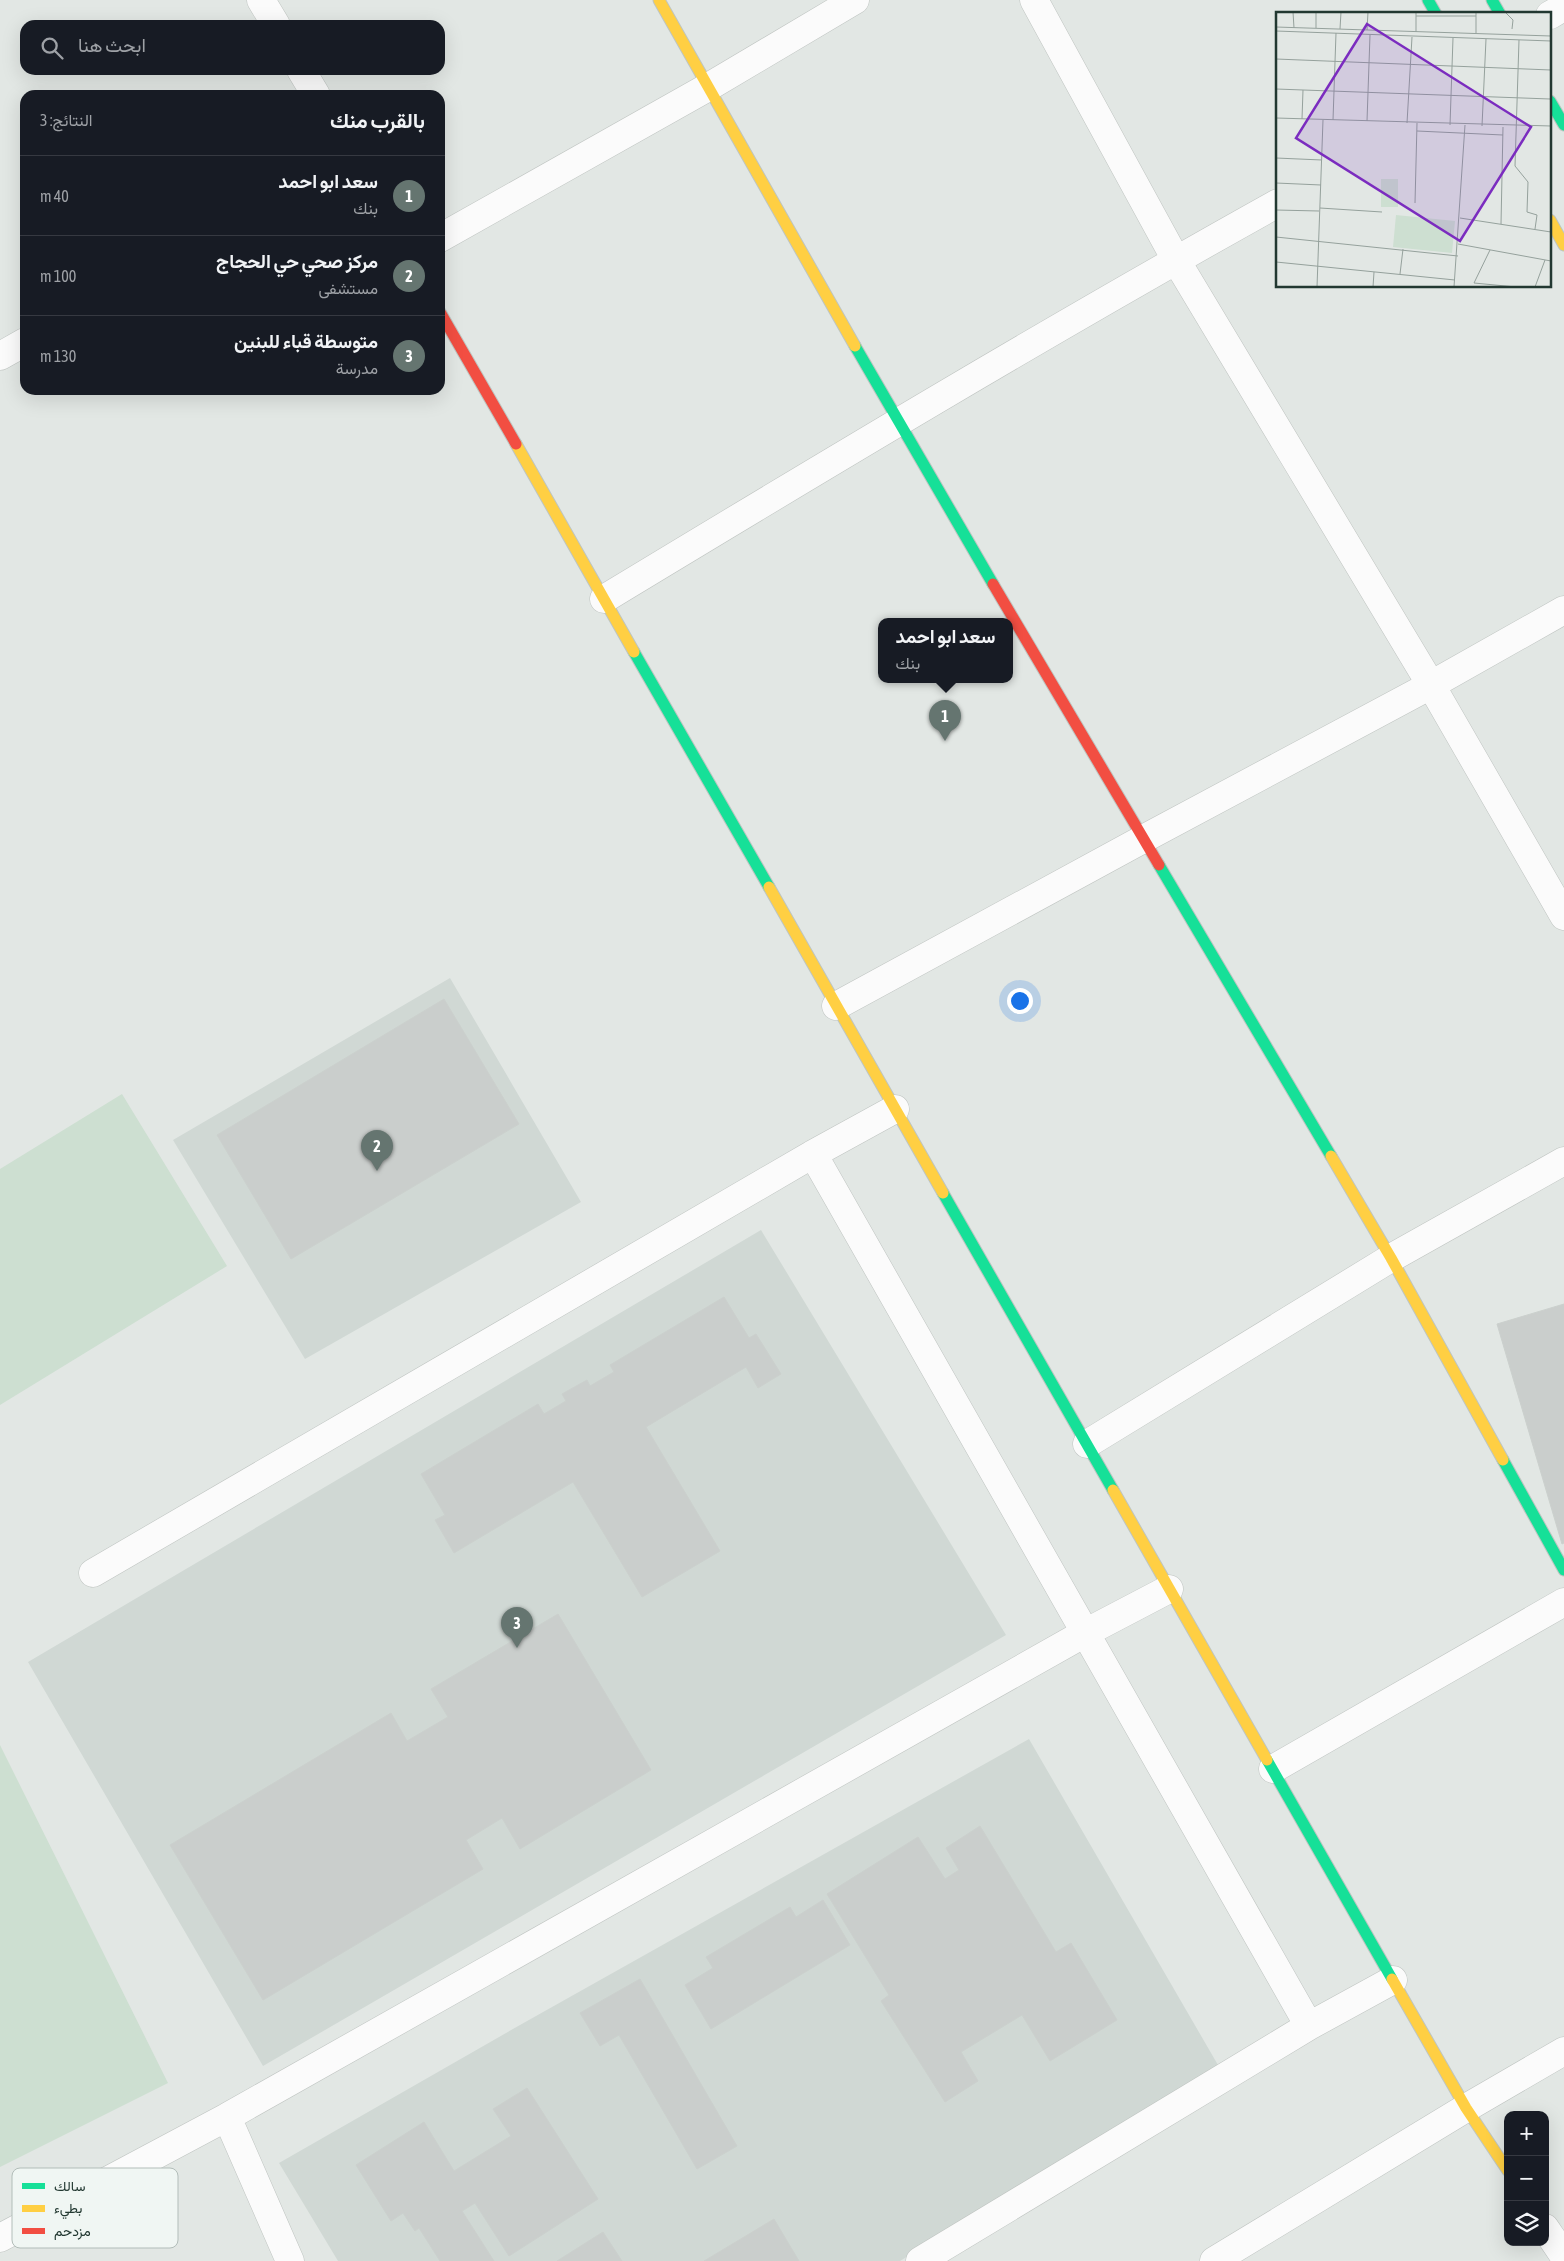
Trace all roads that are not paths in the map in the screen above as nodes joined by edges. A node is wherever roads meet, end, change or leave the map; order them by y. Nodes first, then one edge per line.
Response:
1 (262, 0) edge
2 (659, 0) edge
3 (855, 0) edge
4 (1034, 0) edge
5 (1428, 0) edge
6 (1492, 0) edge
7 (1564, 8) edge
8 (1435, 12) edge
9 (1499, 12) edge
10 (1552, 14) edge
11 (273, 20) edge
12 (304, 75) edge
13 (710, 86) junction
14 (313, 90) edge
15 (1552, 104) edge
16 (1564, 125) edge
17 (1276, 204) edge
18 (1552, 224) edge
19 (445, 235) edge
20 (1564, 245) edge
21 (1176, 260) junction
22 (445, 321) edge
23 (20, 345) edge
24 (0, 356) edge
25 (898, 422) junction
26 (604, 599) junction
27 (1564, 610) edge
28 (1431, 685) junction
29 (1145, 838) junction
30 (1564, 916) edge
31 (836, 1006) junction
32 (896, 1109) junction
33 (813, 1154) junction
34 (1564, 1161) edge
35 (1391, 1258) junction
36 (1087, 1444) junction
37 (1564, 1570) edge
38 (93, 1573) dead end
39 (1169, 1589) junction
40 (1564, 1602) edge
41 (1085, 1632) junction
42 (1272, 1769) junction
43 (1392, 1980) junction
44 (1309, 2026) junction
45 (1564, 2051) edge
46 (1466, 2108) junction
47 (227, 2117) junction
48 (1504, 2165) edge
49 (131, 2168) edge
50 (12, 2232) edge
51 (1549, 2234) edge
52 (0, 2238) edge
53 (1564, 2256) edge
54 (290, 2261) edge
55 (920, 2261) edge
56 (1214, 2261) edge

1 - 11 street
2 - 13 street
3 - 13 street
4 - 21 street
5 - 8 street
6 - 9 street
7 - 10 street
12 - 14 street
13 - 19 street
13 - 25 street
15 - 16 street
17 - 21 street
18 - 20 street
21 - 25 street
21 - 28 street
22 - 26 street
23 - 24 street
25 - 26 street
25 - 29 street
26 - 31 street
27 - 28 street
28 - 29 street
28 - 30 street
29 - 31 street
29 - 35 street
31 - 32 street
32 - 33 street
32 - 36 street
33 - 38 street
33 - 41 street
34 - 35 street
35 - 36 street
35 - 37 street
36 - 39 street
39 - 41 street
39 - 42 street
40 - 42 street
41 - 44 street
41 - 47 street
42 - 43 street
43 - 44 street
43 - 46 street
44 - 55 street
45 - 46 street
46 - 48 street
46 - 56 street
47 - 49 street
47 - 54 street
50 - 52 street
51 - 53 street

